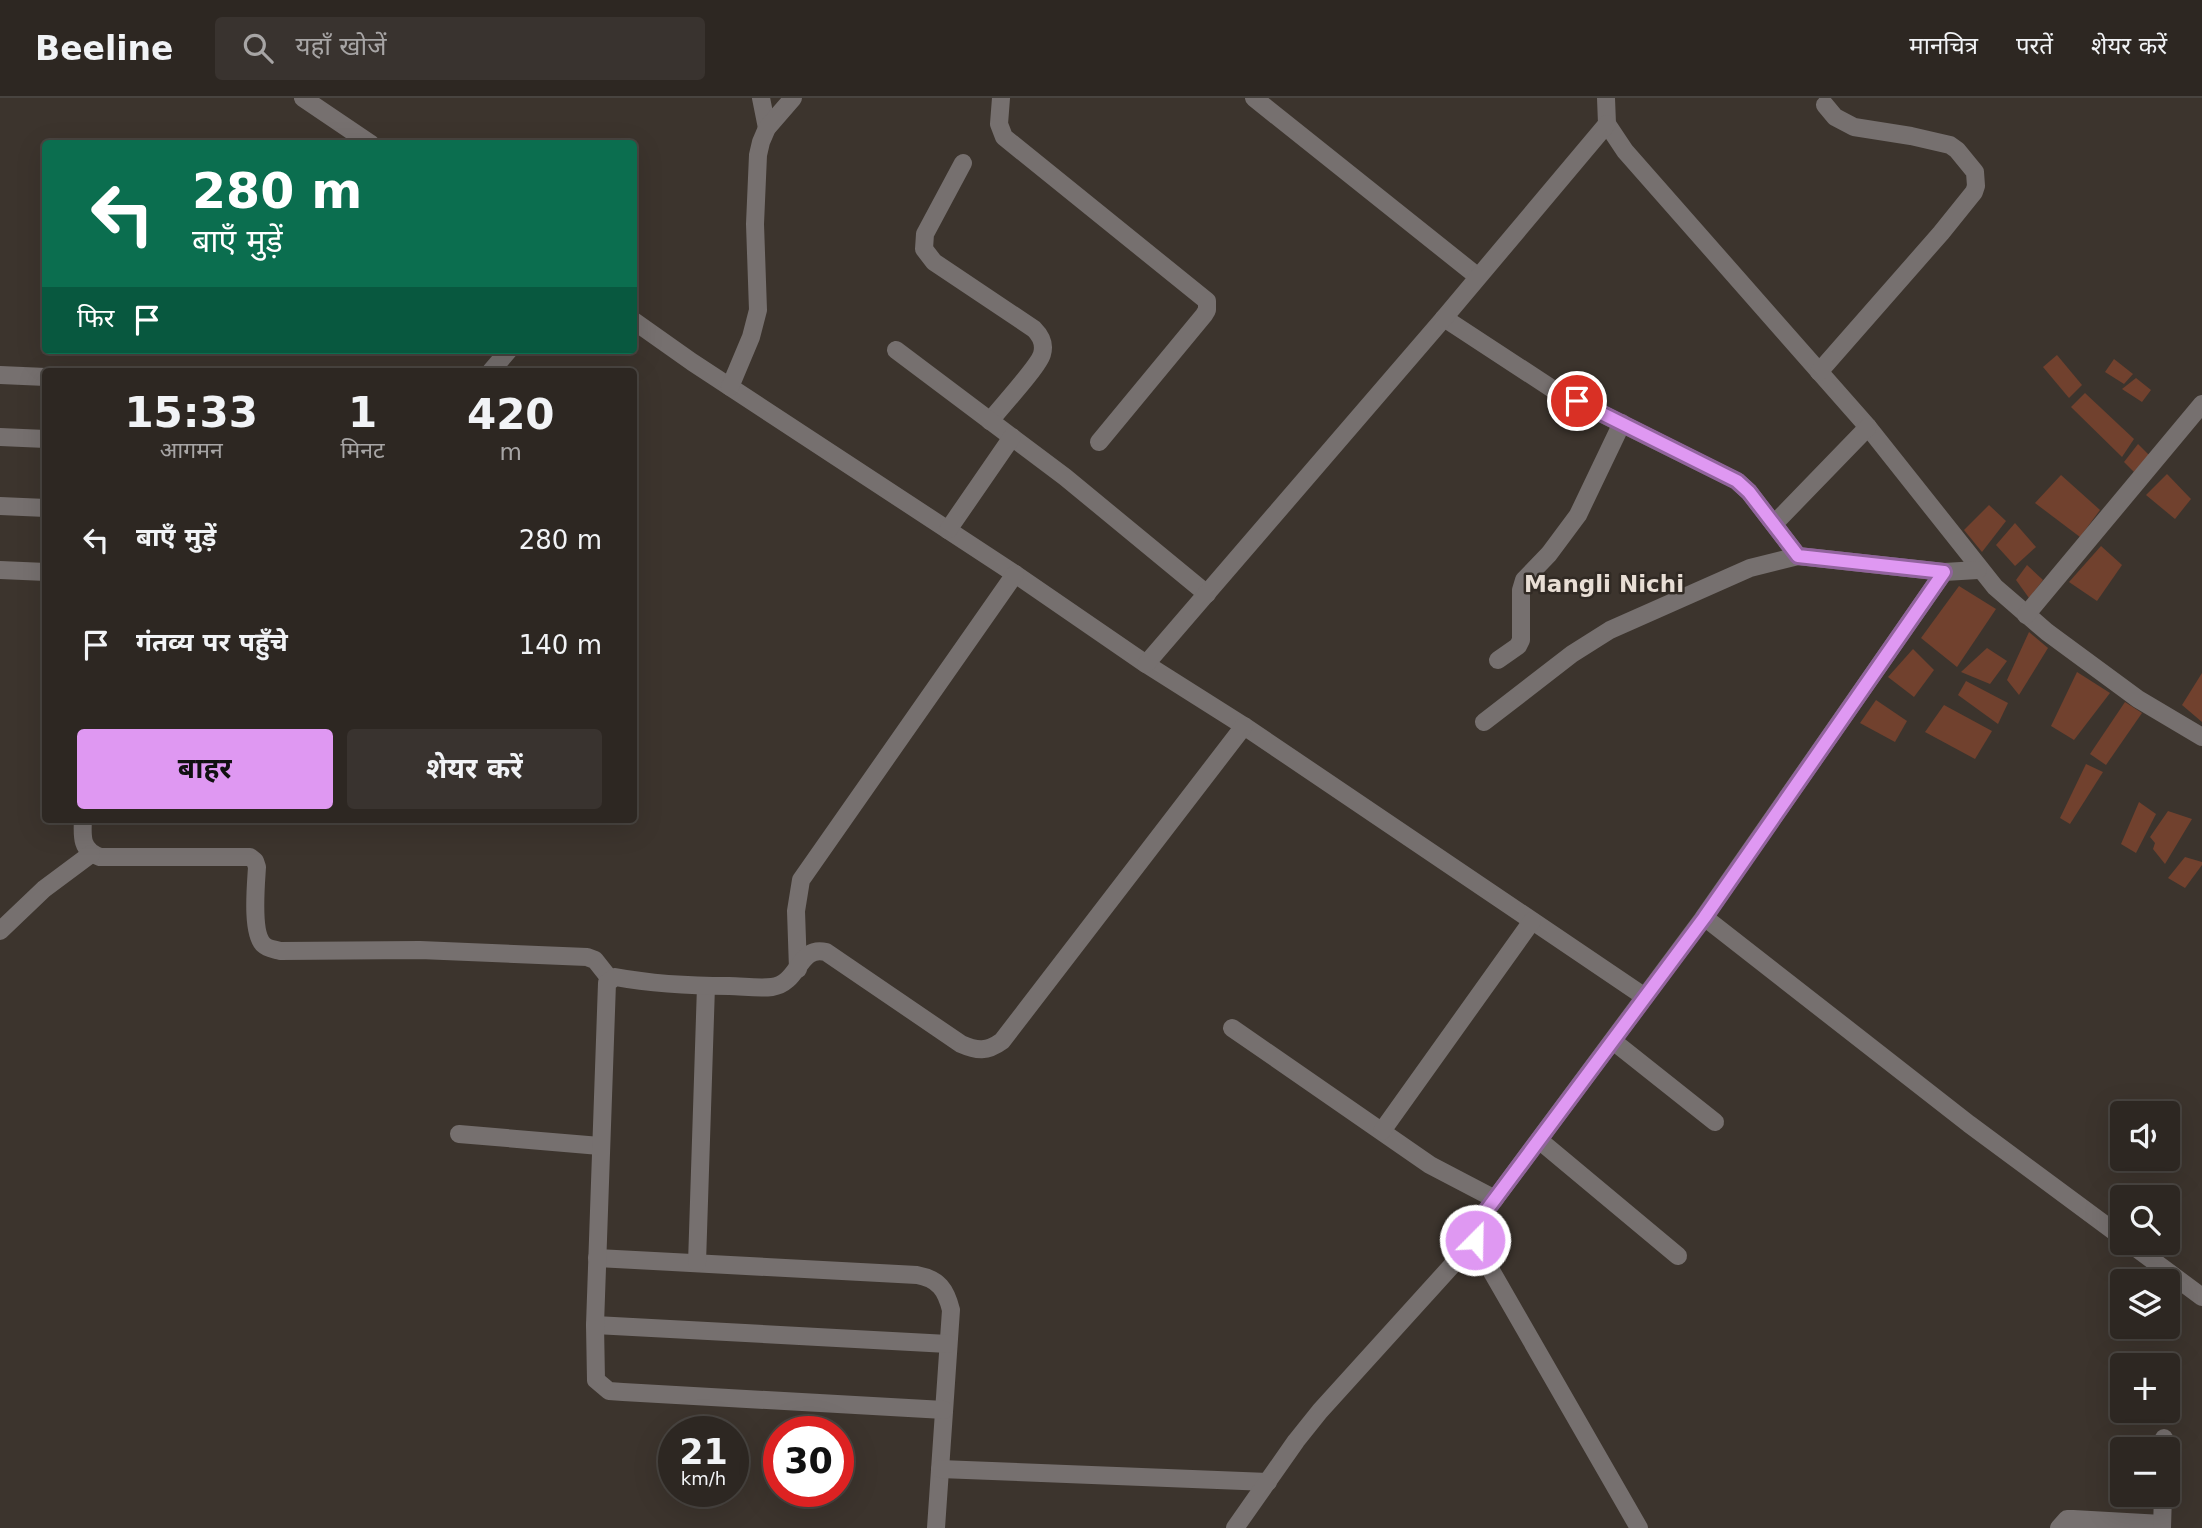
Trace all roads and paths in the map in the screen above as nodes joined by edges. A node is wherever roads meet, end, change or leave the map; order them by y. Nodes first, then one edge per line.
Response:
1 (303, 98) edge
2 (761, 98) edge
3 (793, 98) edge
4 (1001, 98) edge
5 (1254, 98) edge
6 (1606, 98) edge
7 (1825, 106) dead end
8 (1607, 124) junction
9 (767, 128) junction
10 (365, 140) edge
11 (963, 163) dead end
12 (1477, 276) junction
13 (1444, 318) junction
14 (637, 323) edge
15 (896, 350) dead end
16 (506, 354) edge
17 (495, 368) edge
18 (1819, 372) junction
19 (0, 375) edge
20 (42, 377) edge
21 (730, 387) junction
22 (2202, 404) edge
23 (990, 421) junction
24 (1622, 423) junction
25 (1868, 427) junction
26 (1012, 437) junction
27 (0, 438) edge
28 (42, 439) edge
29 (1098, 443) dead end
30 (0, 506) edge
31 (42, 508) edge
32 (1774, 524) junction
33 (948, 530) junction
34 (1798, 556) junction
35 (0, 570) edge
36 (1979, 570) junction
37 (42, 572) edge
38 (1944, 572) junction
39 (1015, 574) junction
40 (1207, 594) junction
41 (2026, 615) junction
42 (1498, 660) dead end
43 (1146, 664) junction
44 (1484, 722) dead end
45 (1244, 726) junction
46 (2202, 737) edge
47 (83, 823) edge
48 (91, 854) junction
49 (1704, 918) junction
50 (1532, 920) junction
51 (0, 932) edge
52 (798, 969) junction
53 (610, 979) junction
54 (706, 986) junction
55 (1645, 997) junction
56 (1232, 1028) dead end
57 (1613, 1041) junction
58 (1715, 1122) dead end
59 (1382, 1131) junction
60 (459, 1135) dead end
61 (1539, 1140) junction
62 (600, 1146) junction
63 (1495, 1199) junction
64 (2110, 1228) edge
65 (1475, 1240) junction
66 (1678, 1255) dead end
67 (2145, 1255) edge
68 (597, 1258) junction
69 (698, 1263) junction
70 (2202, 1297) edge
71 (594, 1325) junction
72 (948, 1344) junction
73 (944, 1410) junction
74 (940, 1469) junction
75 (1268, 1482) junction
76 (2163, 1507) edge
77 (2162, 1526) edge
78 (936, 1528) edge
79 (1235, 1528) edge
80 (1639, 1528) edge
81 (2059, 1528) edge

1 - 10 street
2 - 9 street
3 - 9 street
4 - 29 street
5 - 12 street
6 - 8 street
7 - 18 street
8 - 12 street
8 - 18 street
9 - 21 street
11 - 23 street
12 - 13 street
13 - 24 street
13 - 40 street
14 - 21 street
15 - 23 street
16 - 17 street
18 - 25 street
19 - 20 street
21 - 33 street
22 - 41 street
23 - 26 street
24 - 32 street
24 - 42 street
25 - 32 street
25 - 36 street
26 - 33 street
26 - 40 street
27 - 28 street
30 - 31 street
32 - 34 street
33 - 39 street
34 - 38 street
34 - 44 street
35 - 37 street
36 - 38 street
36 - 41 street
38 - 49 street
39 - 43 street
39 - 52 street
40 - 43 street
41 - 46 street
43 - 45 street
45 - 50 street
45 - 52 street
47 - 48 street
48 - 51 street
48 - 53 street
49 - 55 street
49 - 64 street
50 - 55 street
50 - 59 street
52 - 54 street
53 - 54 street
53 - 62 street
54 - 69 street
55 - 57 street
56 - 59 street
57 - 58 street
57 - 61 street
59 - 63 street
60 - 62 street
61 - 63 street
61 - 66 street
62 - 68 street
63 - 65 street
65 - 75 street
65 - 80 street
67 - 70 street
68 - 69 street
68 - 71 street
69 - 72 street
71 - 72 street
71 - 73 street
72 - 73 street
73 - 74 street
74 - 75 street
74 - 78 street
75 - 79 street
76 - 77 street
77 - 81 street

